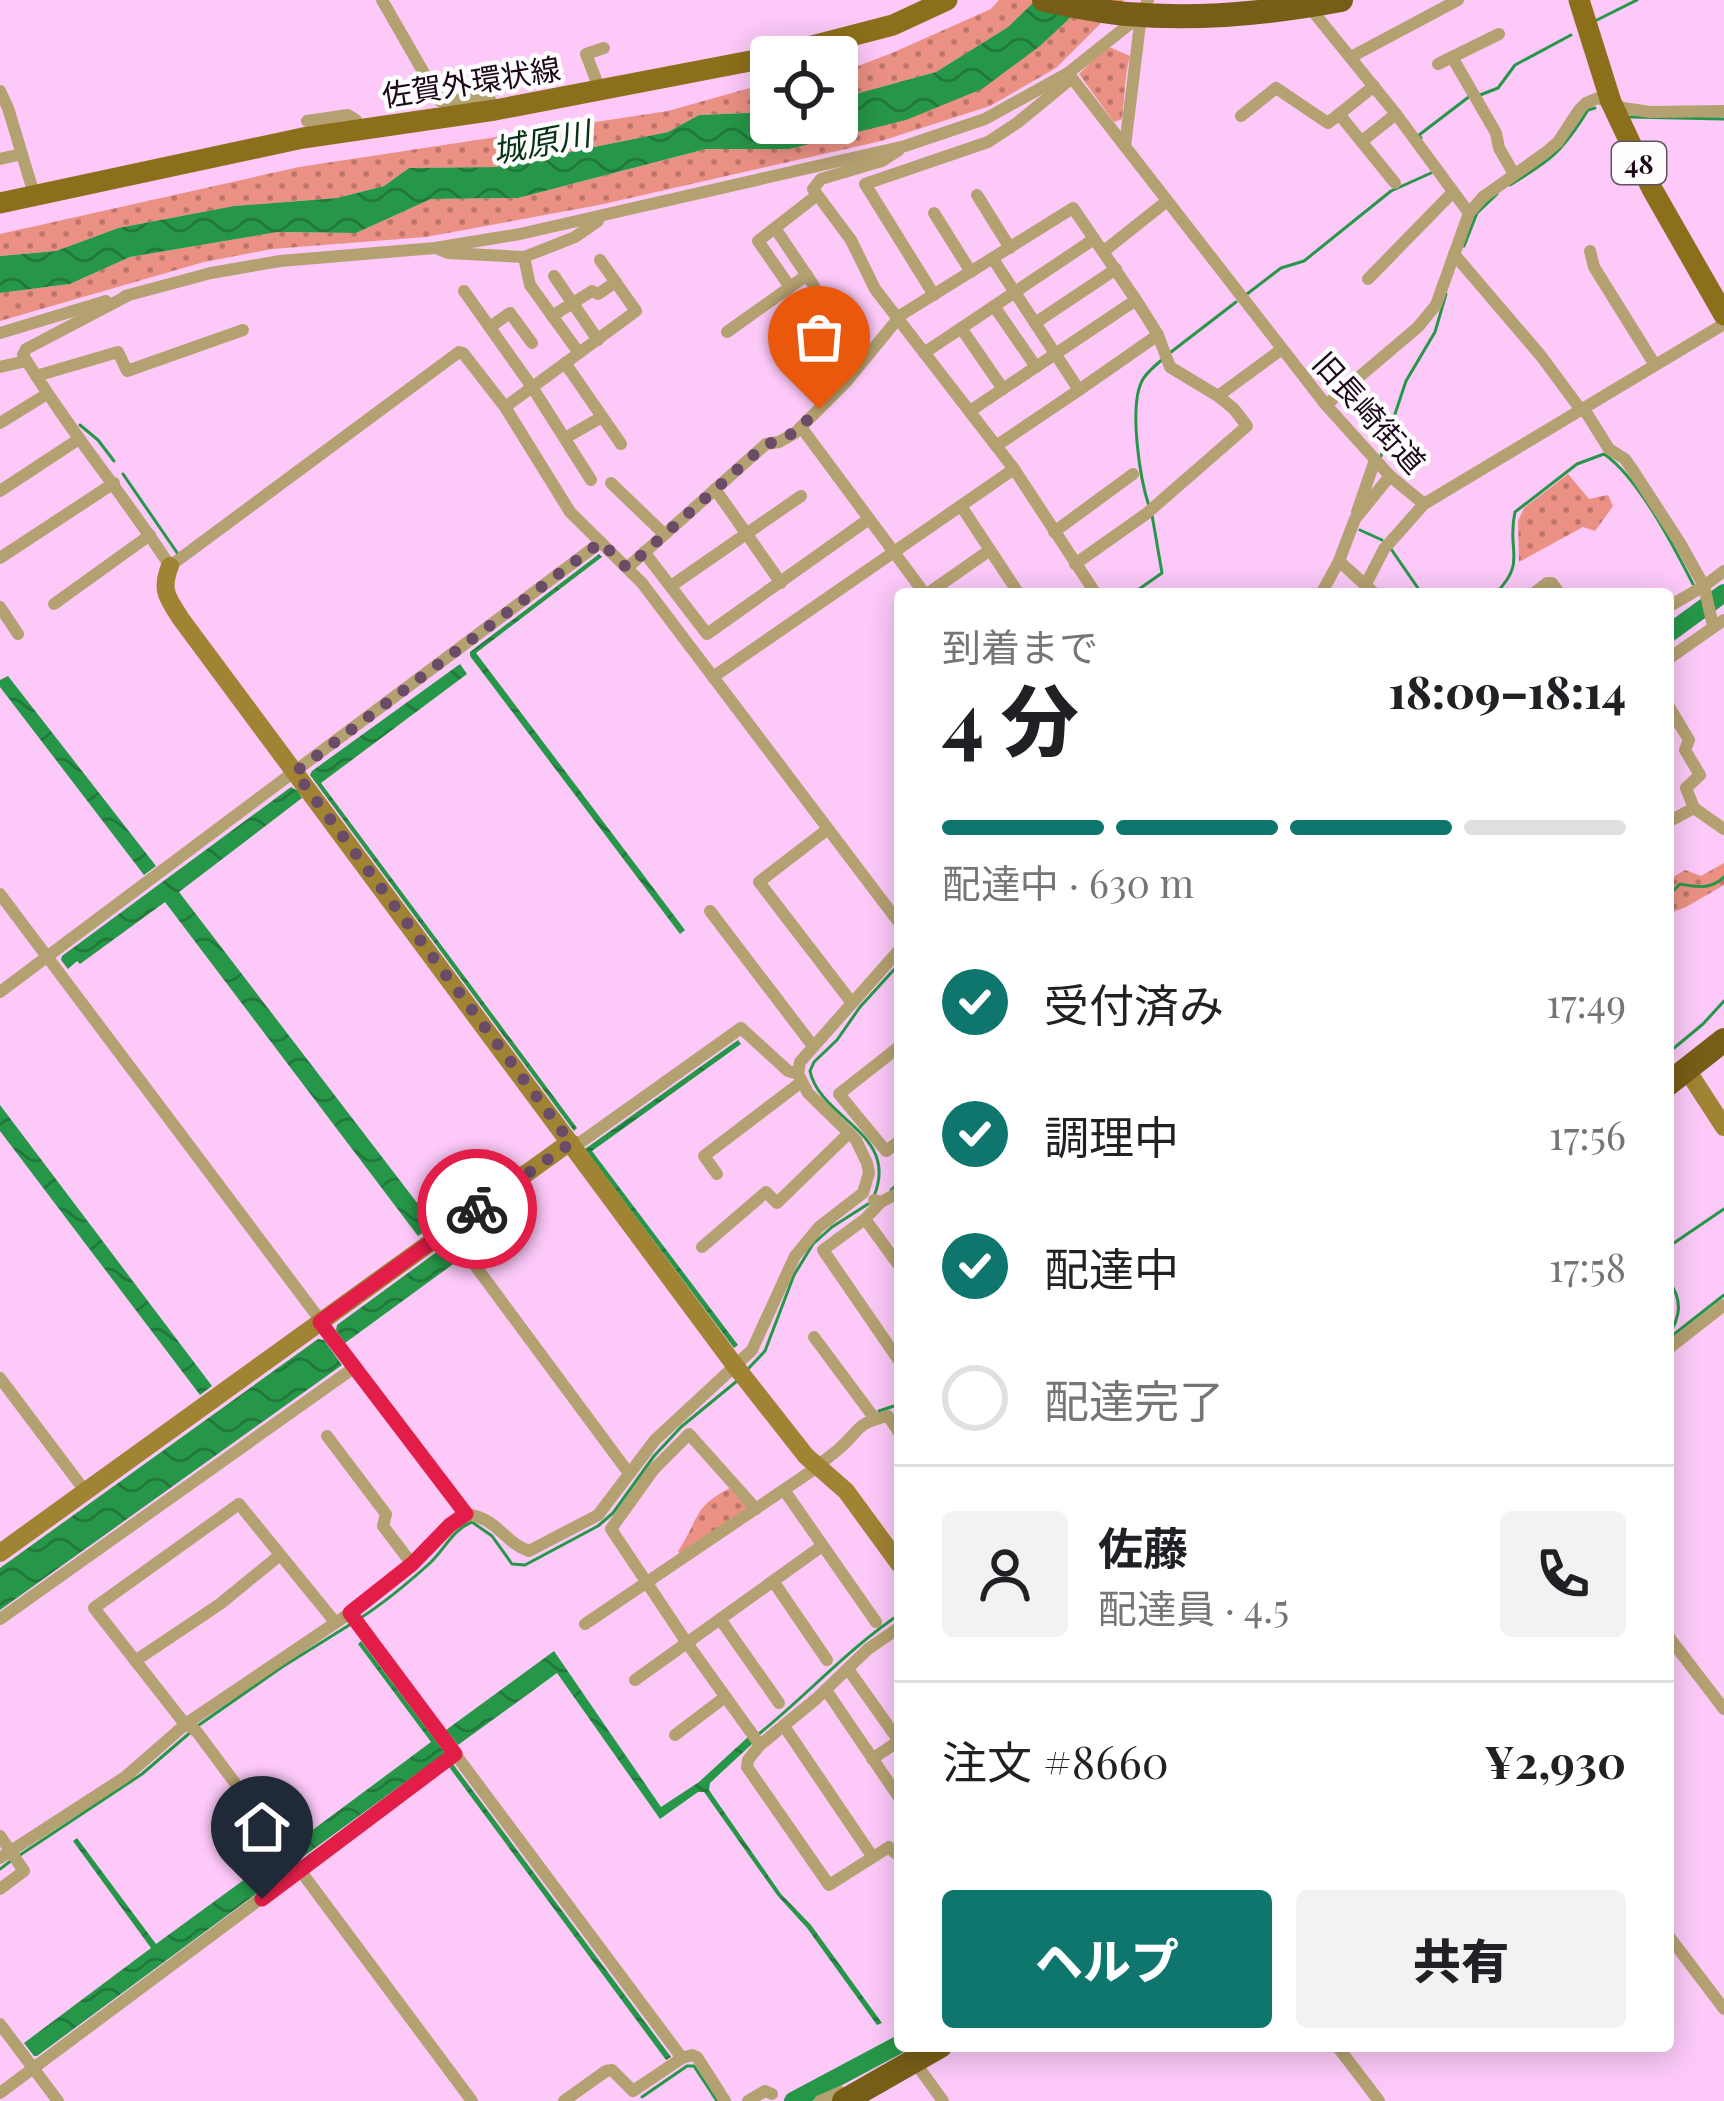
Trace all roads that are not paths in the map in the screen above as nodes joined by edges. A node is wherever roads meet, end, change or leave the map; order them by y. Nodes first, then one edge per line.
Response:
1 (382, 0) edge
2 (947, 0) edge
3 (1044, 0) edge
4 (1341, 0) edge
5 (1458, 0) edge
6 (1579, 0) edge
7 (1137, 10) edge
8 (1315, 14) dead end
9 (1498, 34) dead end
10 (604, 48) dead end
11 (1352, 57) junction
12 (1453, 57) junction
13 (1438, 64) dead end
14 (1069, 73) junction
15 (1374, 86) junction
16 (600, 90) junction
17 (0, 91) edge
18 (1611, 102) junction
19 (495, 110) junction
20 (1724, 111) edge
21 (1339, 114) junction
22 (1396, 114) junction
23 (1241, 116) dead end
24 (307, 121) dead end
25 (359, 130) junction
26 (1362, 141) junction
27 (905, 146) junction
28 (1125, 146) junction
29 (22, 154) junction
30 (0, 158) edge
31 (1514, 174) junction
32 (1395, 183) dead end
33 (1454, 192) junction
34 (34, 194) junction
35 (976, 195) dead end
36 (816, 196) junction
37 (1167, 201) junction
38 (0, 203) edge
39 (1469, 212) junction
40 (934, 213) dead end
41 (606, 215) junction
42 (775, 228) junction
43 (944, 229) junction
44 (928, 239) dead end
45 (1094, 239) junction
46 (435, 248) junction
47 (1010, 248) junction
48 (1105, 251) junction
49 (1590, 251) dead end
50 (524, 257) junction
51 (1457, 258) junction
52 (992, 259) junction
53 (600, 260) dead end
54 (1116, 269) junction
55 (971, 272) junction
56 (554, 276) dead end
57 (1369, 279) dead end
58 (616, 282) junction
59 (790, 286) junction
60 (464, 291) dead end
61 (1014, 292) junction
62 (129, 295) junction
63 (934, 295) junction
64 (1136, 300) junction
65 (573, 303) junction
66 (994, 306) junction
67 (552, 316) junction
68 (1724, 319) edge
69 (896, 320) junction
70 (1035, 323) junction
71 (490, 328) junction
72 (961, 328) junction
73 (243, 330) dead end
74 (0, 333) edge
75 (1158, 335) junction
76 (598, 340) junction
77 (532, 343) dead end
78 (742, 344) dead end
79 (1282, 349) junction
80 (578, 353) junction
81 (924, 353) junction
82 (1055, 354) junction
83 (26, 361) junction
84 (565, 363) junction
85 (1655, 365) junction
86 (0, 367) edge
87 (1036, 367) junction
88 (36, 376) junction
89 (532, 386) junction
90 (1003, 389) junction
91 (1079, 390) junction
92 (47, 394) junction
93 (1218, 396) junction
94 (1327, 405) junction
95 (506, 407) junction
96 (1582, 410) junction
97 (970, 411) junction
98 (602, 417) junction
99 (0, 423) edge
100 (801, 427) junction
101 (565, 438) junction
102 (79, 440) junction
103 (620, 444) dead end
104 (996, 446) junction
105 (1376, 460) junction
106 (1014, 469) junction
107 (1133, 473) dead end
108 (1390, 476) junction
109 (591, 480) dead end
110 (114, 483) junction
111 (611, 483) dead end
112 (715, 489) junction
113 (0, 491) edge
114 (801, 496) dead end
115 (1424, 504) junction
116 (962, 506) junction
117 (869, 519) junction
118 (1355, 519) junction
119 (1054, 532) junction
120 (746, 533) junction
121 (664, 534) junction
122 (150, 535) junction
123 (601, 542) junction
124 (990, 550) junction
125 (644, 552) junction
126 (894, 552) junction
127 (0, 558) edge
128 (1339, 561) junction
129 (1075, 564) junction
130 (170, 566) junction
131 (627, 568) junction
132 (1724, 571) edge
133 (781, 583) junction
134 (670, 586) junction
135 (921, 588) edge
136 (935, 588) edge
137 (1015, 588) edge
138 (1092, 588) edge
139 (1324, 588) edge
140 (1370, 588) edge
141 (1371, 588) edge
142 (1700, 590) junction
143 (54, 604) dead end
144 (1674, 604) edge
145 (0, 607) edge
146 (1715, 620) edge
147 (4, 623) edge
148 (18, 634) dead end
149 (1674, 654) edge
150 (713, 676) junction
151 (1674, 715) edge
152 (295, 772) junction
153 (1694, 808) junction
154 (1674, 819) edge
155 (1724, 829) edge
156 (824, 832) dead end
157 (0, 894) edge
158 (710, 911) dead end
159 (894, 916) edge
160 (48, 956) junction
161 (894, 956) edge
162 (0, 992) edge
163 (851, 1004) junction
164 (1724, 1040) edge
165 (813, 1046) junction
166 (894, 1055) edge
167 (1677, 1077) edge
168 (799, 1079) junction
169 (1724, 1127) edge
170 (860, 1134) junction
171 (571, 1143) junction
172 (894, 1145) edge
173 (717, 1174) dead end
174 (879, 1197) edge
175 (865, 1219) junction
176 (448, 1229) junction
177 (815, 1244) junction
178 (702, 1247) dead end
179 (894, 1260) edge
180 (1724, 1305) edge
181 (320, 1322) junction
182 (814, 1337) dead end
183 (1674, 1343) edge
184 (894, 1354) edge
185 (355, 1367) junction
186 (741, 1373) junction
187 (0, 1378) edge
188 (875, 1419) junction
189 (894, 1425) edge
190 (327, 1436) dead end
191 (816, 1468) junction
192 (628, 1472) junction
193 (784, 1490) junction
194 (86, 1491) junction
195 (756, 1509) junction
196 (466, 1514) junction
197 (822, 1546) junction
198 (0, 1553) edge
199 (280, 1555) junction
200 (894, 1557) edge
201 (412, 1564) junction
202 (773, 1581) junction
203 (646, 1583) junction
204 (354, 1618) junction
205 (0, 1619) edge
206 (720, 1619) junction
207 (335, 1622) junction
208 (876, 1622) dead end
209 (585, 1624) dead end
210 (894, 1631) edge
211 (687, 1643) junction
212 (1674, 1644) edge
213 (827, 1660) dead end
214 (135, 1661) junction
215 (848, 1669) junction
216 (635, 1680) dead end
217 (826, 1690) junction
218 (725, 1697) junction
219 (779, 1703) dead end
220 (1724, 1709) edge
221 (784, 1726) junction
222 (192, 1727) junction
223 (894, 1734) edge
224 (675, 1735) dead end
225 (894, 1744) edge
226 (760, 1745) junction
227 (455, 1754) junction
228 (872, 1759) junction
229 (894, 1790) edge
230 (0, 1836) edge
231 (894, 1852) edge
232 (10, 1856) edge
233 (872, 1856) junction
234 (300, 1870) junction
235 (0, 1889) edge
236 (1674, 1943) edge
237 (1724, 2009) edge
238 (0, 2024) edge
239 (930, 2052) edge
240 (1342, 2052) edge
241 (682, 2059) junction
242 (914, 2061) junction
243 (33, 2068) junction
244 (0, 2093) edge
245 (849, 2098) edge
246 (770, 2099) edge
247 (58, 2101) edge
248 (472, 2101) edge
249 (564, 2101) edge
250 (725, 2101) edge
251 (748, 2101) edge
252 (820, 2101) edge
253 (943, 2101) edge
254 (1379, 2101) edge

1 - 19 street
2 - 16 main road, 佐賀外環状線
3 - 7 highway
4 - 7 highway
5 - 11 street
6 - 18 main road, 48
7 - 14 street
7 - 28 street
8 - 11 street
9 - 12 street
10 - 16 street
11 - 15 street
12 - 13 street
12 - 31 street
14 - 27 street
14 - 28 street, 旧長崎街道
14 - 63 street
15 - 21 street
15 - 22 street
16 - 19 main road, 佐賀外環状線
17 - 29 street
18 - 20 street
18 - 31 street
18 - 68 main road, 48
19 - 25 main road, 佐賀外環状線
21 - 23 street
21 - 26 street
22 - 26 street
22 - 33 street
24 - 25 street
25 - 34 main road, 佐賀外環状線
26 - 32 street
27 - 36 street
27 - 41 street
28 - 37 street, 旧長崎街道
29 - 30 street
29 - 34 street
31 - 39 street
33 - 39 street
33 - 57 street
34 - 38 main road, 佐賀外環状線
35 - 47 street
36 - 42 street
36 - 69 street
37 - 48 street
37 - 79 street, 旧長崎街道
39 - 51 street
40 - 43 street
41 - 46 street
41 - 50 street
42 - 59 street
42 - 59 street
43 - 44 street
43 - 55 street
45 - 47 street
45 - 48 street
45 - 61 street
46 - 50 street
46 - 62 street
47 - 52 street
48 - 54 street
49 - 85 street
50 - 67 street
51 - 94 street
51 - 96 street
52 - 55 street
52 - 61 street
53 - 58 street
54 - 64 street
54 - 70 street
55 - 63 street
56 - 65 street
58 - 65 street
58 - 76 street
59 - 78 street
60 - 71 street
61 - 66 street
61 - 70 street
62 - 74 street
62 - 83 street
63 - 69 street
64 - 75 street
64 - 82 street
65 - 67 street
65 - 76 street
66 - 72 street
66 - 87 street
67 - 80 street
68 - 85 street, 旧長崎街道
69 - 81 street
69 - 100 street
70 - 82 street
71 - 77 street
71 - 89 street
72 - 81 street
72 - 90 street
73 - 88 street
75 - 91 street
75 - 93 street
76 - 80 street
79 - 93 street
79 - 94 street, 旧長崎街道
80 - 84 street
81 - 97 street
82 - 87 street
82 - 91 street
83 - 86 street
83 - 88 street
84 - 89 street
84 - 98 street
85 - 96 street, 旧長崎街道
87 - 90 street
88 - 92 street
89 - 95 street
89 - 101 street
90 - 97 street
91 - 104 street
92 - 99 street
92 - 102 street
93 - 129 street
94 - 105 street, 旧長崎街道
95 - 123 street
95 - 130 street
96 - 115 street, 旧長崎街道
96 - 142 street
97 - 104 street
98 - 101 street
98 - 103 street
100 - 112 street
100 - 117 street
101 - 109 street
102 - 110 street
102 - 113 street
104 - 106 street
105 - 108 street, 旧長崎街道
105 - 118 street
106 - 116 street
106 - 119 street
107 - 119 street
108 - 115 street, 旧長崎街道
108 - 118 street
110 - 122 street
110 - 127 street
111 - 121 street
112 - 120 street
112 - 121 street
114 - 120 street
115 - 141 street
116 - 124 street
116 - 126 street
117 - 126 street
117 - 133 street
118 - 128 street
119 - 129 street
120 - 133 street
120 - 134 street
121 - 125 street
122 - 130 street
122 - 143 street
123 - 131 street
123 - 152 street
124 - 136 street
124 - 137 street
125 - 131 street
125 - 134 street
126 - 135 street
126 - 150 street
128 - 139 street
128 - 140 street
129 - 138 street
130 - 152 street
131 - 150 street
132 - 142 street
133 - 134 street
142 - 144 street
142 - 146 street
145 - 147 street
146 - 149 street
147 - 148 street
150 - 159 street
151 - 153 street
152 - 160 street
152 - 171 street
153 - 154 street
153 - 155 street
156 - 163 street
157 - 160 street
158 - 165 street
160 - 162 street
160 - 181 street
161 - 163 street
163 - 165 street
164 - 167 highway
165 - 168 street
166 - 170 street
167 - 169 street
168 - 170 street
168 - 171 street
168 - 173 street
170 - 172 street
170 - 174 street
170 - 178 street
171 - 176 street
171 - 186 street
174 - 175 street
174 - 177 street
175 - 177 street
175 - 179 street
176 - 181 street
176 - 192 street
177 - 184 street
177 - 186 street
180 - 183 street
181 - 185 street
181 - 194 street
182 - 188 street
185 - 196 street
185 - 205 street
186 - 191 street
186 - 192 street
187 - 194 street
188 - 189 street
188 - 191 street
190 - 201 street
191 - 193 street
191 - 200 street
192 - 196 street
193 - 195 street
193 - 197 street
194 - 198 street
195 - 203 street
195 - 203 street
196 - 201 street
197 - 202 street
197 - 208 street
199 - 207 street
199 - 214 street
199 - 214 street
201 - 204 street
202 - 206 street
202 - 213 street
203 - 209 street
203 - 211 street
204 - 207 street
204 - 227 street
206 - 211 street
206 - 219 street
207 - 222 street
210 - 215 street
211 - 216 street
211 - 218 street
212 - 220 street
214 - 222 street
215 - 217 street
215 - 223 street
217 - 221 street
217 - 228 street
218 - 224 street
218 - 226 street
221 - 226 street
221 - 233 street
222 - 232 street
222 - 234 street
225 - 228 street
226 - 233 street
227 - 234 street
227 - 241 street
228 - 229 street
230 - 232 street
231 - 233 street
232 - 235 street
234 - 243 street
234 - 248 street
236 - 237 street
238 - 243 street
239 - 242 highway
240 - 254 street
241 - 249 street
241 - 250 street
242 - 245 highway
242 - 253 street
243 - 244 street
243 - 247 street
245 - 252 street
246 - 251 street

